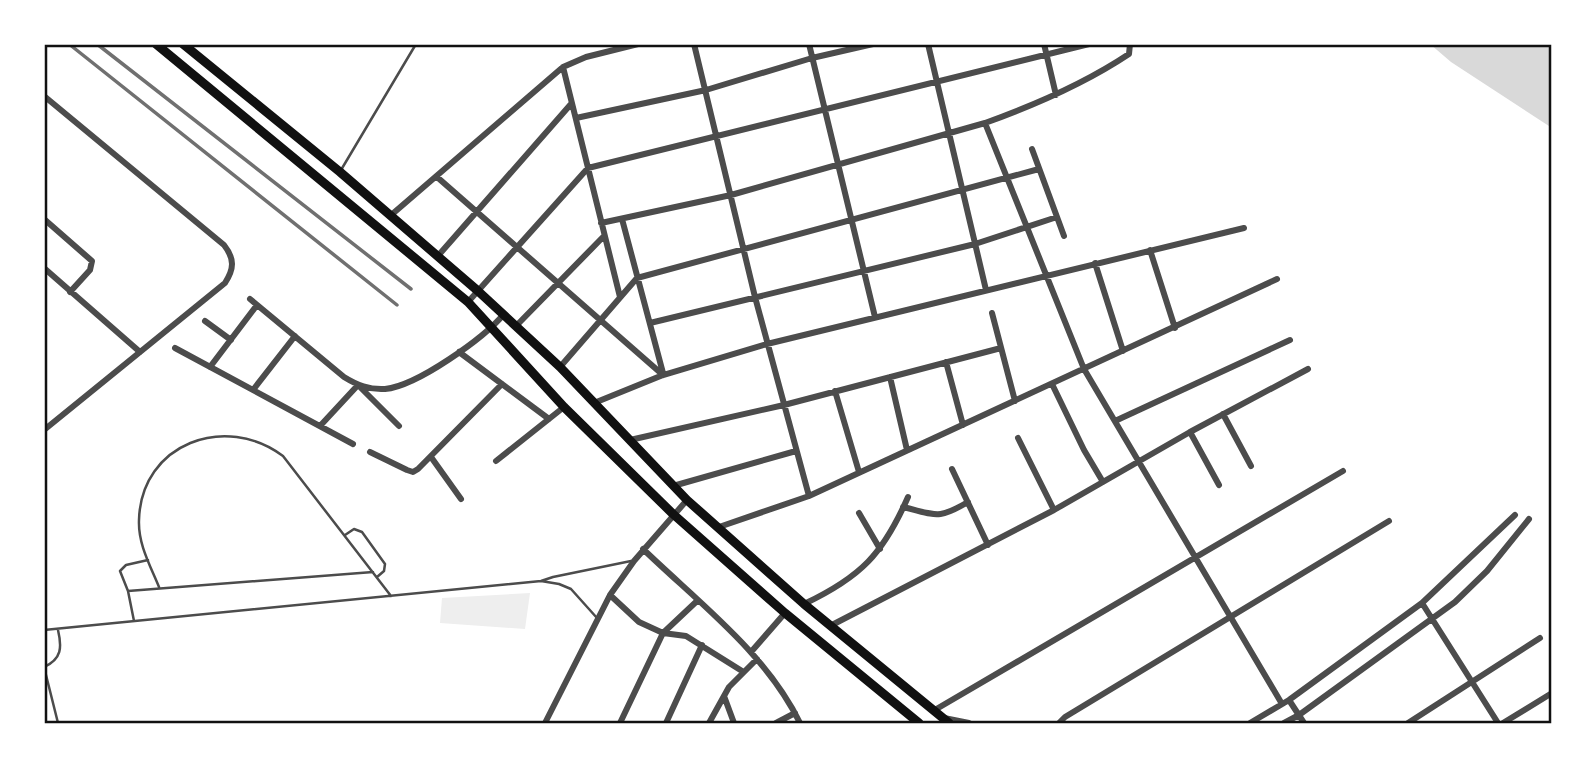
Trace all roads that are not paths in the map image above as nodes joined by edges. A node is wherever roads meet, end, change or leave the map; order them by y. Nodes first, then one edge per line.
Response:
1 (156, 44) edge
2 (183, 44) edge
3 (416, 44) edge
4 (638, 44) edge
5 (694, 44) edge
6 (809, 44) edge
7 (873, 44) edge
8 (928, 44) edge
9 (1044, 44) edge
10 (1089, 44) edge
11 (1130, 44) edge
12 (1046, 54) junction
13 (812, 58) junction
14 (563, 67) junction
15 (936, 81) junction
16 (706, 90) junction
17 (1056, 95) junction
18 (44, 96) edge
19 (571, 104) junction
20 (825, 109) junction
21 (576, 118) junction
22 (985, 123) junction
23 (948, 133) junction
24 (717, 136) junction
25 (1032, 149) dead end
26 (839, 165) junction
27 (588, 168) junction
28 (1040, 169) junction
29 (340, 172) junction
30 (437, 177) junction
31 (1006, 178) junction
32 (330, 186) junction
33 (962, 190) junction
34 (731, 195) junction
35 (479, 211) junction
36 (390, 216) junction
37 (1057, 217) junction
38 (44, 219) edge
39 (622, 219) junction
40 (852, 219) junction
41 (601, 223) junction
42 (1025, 228) junction
43 (1244, 228) dead end
44 (604, 236) junction
45 (1064, 236) dead end
46 (975, 244) junction
47 (519, 247) junction
48 (744, 248) junction
49 (1150, 250) junction
50 (438, 257) junction
51 (1095, 263) junction
52 (44, 268) edge
53 (864, 270) junction
54 (1044, 275) junction
55 (637, 278) junction
56 (1277, 279) dead end
57 (558, 282) junction
58 (478, 290) junction
59 (986, 290) junction
60 (71, 292) junction
61 (620, 297) junction
62 (755, 297) junction
63 (250, 299) dead end
64 (468, 302) junction
65 (257, 305) junction
66 (992, 313) dead end
67 (505, 314) junction
68 (875, 317) junction
69 (600, 320) junction
70 (205, 321) dead end
71 (650, 324) junction
72 (517, 326) junction
73 (492, 328) junction
74 (1175, 328) junction
75 (295, 336) junction
76 (231, 340) junction
77 (1290, 340) dead end
78 (767, 344) junction
79 (175, 348) dead end
80 (1001, 348) junction
81 (1123, 351) junction
82 (140, 352) junction
83 (459, 352) junction
84 (946, 362) junction
85 (210, 367) junction
86 (560, 367) junction
87 (1084, 369) junction
88 (1308, 369) dead end
89 (663, 375) junction
90 (890, 377) junction
91 (502, 384) junction
92 (1052, 384) junction
93 (358, 385) junction
94 (253, 390) junction
95 (835, 391) junction
96 (1015, 401) junction
97 (594, 403) junction
98 (784, 405) junction
99 (564, 407) junction
100 (1223, 414) junction
101 (549, 419) junction
102 (1115, 421) junction
103 (963, 425) junction
104 (320, 426) junction
105 (399, 426) dead end
106 (44, 430) edge
107 (1190, 432) junction
108 (1018, 438) dead end
109 (630, 440) junction
110 (354, 444) dead end
111 (907, 450) junction
112 (796, 451) junction
113 (370, 452) dead end
114 (431, 457) junction
115 (496, 461) dead end
116 (1139, 461) junction
117 (1251, 466) dead end
118 (952, 470) dead end
119 (1343, 471) dead end
120 (859, 472) junction
121 (1104, 482) junction
122 (1219, 485) dead end
123 (673, 486) junction
124 (809, 496) junction
125 (908, 496) dead end
126 (461, 499) dead end
127 (687, 500) junction
128 (968, 502) junction
129 (903, 508) junction
130 (1054, 510) junction
131 (859, 513) dead end
132 (673, 514) junction
133 (1515, 515) dead end
134 (1529, 519) dead end
135 (1389, 521) dead end
136 (719, 527) junction
137 (345, 535) junction
138 (988, 545) junction
139 (880, 549) junction
140 (643, 550) junction
141 (1195, 558) junction
142 (148, 560) junction
143 (634, 561) junction
144 (373, 572) junction
145 (377, 577) junction
146 (541, 581) junction
147 (159, 587) junction
148 (128, 591) junction
149 (610, 595) junction
150 (391, 596) junction
151 (697, 601) junction
152 (1422, 603) junction
153 (804, 604) junction
154 (785, 613) junction
155 (1230, 617) junction
156 (597, 618) junction
157 (1433, 620) junction
158 (134, 621) junction
159 (830, 626) junction
160 (58, 628) junction
161 (44, 630) edge
162 (663, 633) junction
163 (1540, 638) dead end
164 (702, 645) junction
165 (751, 652) junction
166 (757, 659) junction
167 (44, 667) edge
168 (742, 671) junction
169 (1472, 682) junction
170 (1552, 693) edge
171 (724, 696) junction
172 (1289, 700) junction
173 (1282, 704) junction
174 (795, 713) junction
175 (1299, 715) junction
176 (941, 717) edge
177 (58, 723) edge
178 (545, 723) edge
179 (620, 723) edge
180 (666, 723) edge
181 (709, 723) edge
182 (734, 723) edge
183 (776, 723) edge
184 (800, 723) edge
185 (919, 723) edge
186 (969, 723) edge
187 (1059, 723) edge
188 (1250, 723) edge
189 (1284, 723) edge
190 (1304, 723) edge
191 (1408, 723) edge
192 (1500, 723) edge

1 - 32 main road
2 - 29 main road
3 - 29 lane
4 - 14 street
5 - 16 street
6 - 13 street
7 - 13 street
8 - 15 street
9 - 12 street
10 - 12 street
11 - 17 street
12 - 15 street
12 - 17 street
13 - 16 street
13 - 20 street
14 - 19 street
14 - 30 street
15 - 20 street
15 - 23 street
16 - 21 street
16 - 24 street
17 - 22 street
18 - 82 street
19 - 21 street
19 - 35 street
20 - 24 street
20 - 26 street
21 - 27 street
22 - 23 street
22 - 31 street
23 - 26 street
23 - 33 street
24 - 27 street
24 - 34 street
25 - 28 street
26 - 34 street
26 - 40 street
27 - 41 street
27 - 47 street
28 - 31 street
28 - 37 street
29 - 32 main road
29 - 36 main road
30 - 35 street
30 - 36 street
31 - 33 street
31 - 42 street
32 - 64 main road
33 - 40 street
33 - 46 street
34 - 39 street
34 - 48 street
35 - 47 street
35 - 50 street
36 - 50 main road
37 - 42 street
37 - 45 street
38 - 60 street
39 - 41 street
39 - 55 street
40 - 48 street
40 - 53 street
41 - 44 street
42 - 46 street
42 - 54 street
43 - 49 street
44 - 57 street
44 - 61 street
46 - 53 street
46 - 59 street
47 - 57 street
47 - 58 street
48 - 55 street
48 - 62 street
49 - 51 street
49 - 74 street
50 - 58 main road
51 - 54 street
51 - 81 street
52 - 60 street
53 - 62 street
53 - 68 street
54 - 59 street
54 - 87 street
55 - 61 street
55 - 71 street
56 - 74 street
57 - 69 street
57 - 72 street
58 - 64 street
58 - 67 main road
59 - 68 street
60 - 82 street
61 - 69 street
62 - 71 street
62 - 78 street
63 - 65 street
64 - 73 main road
65 - 75 street
65 - 76 street
66 - 80 street
67 - 72 main road
67 - 73 street
68 - 78 street
69 - 86 street
69 - 89 street
70 - 76 street
71 - 89 street
72 - 86 main road
73 - 83 street
73 - 99 main road
74 - 81 street
75 - 93 street
75 - 94 street
76 - 85 street
77 - 102 street
78 - 89 street
78 - 98 street
79 - 85 street
80 - 84 street
80 - 96 street
81 - 87 street
82 - 106 street
83 - 91 street
83 - 93 street
84 - 90 street
84 - 103 street
85 - 94 street
86 - 97 main road
87 - 92 street
87 - 102 street
88 - 100 street
89 - 97 street
90 - 95 street
90 - 111 street
91 - 101 street
91 - 114 street
92 - 96 street
92 - 121 street
93 - 104 street
93 - 105 street
94 - 104 street
95 - 98 street
95 - 120 street
96 - 103 street
97 - 109 main road
98 - 109 street
98 - 112 street
99 - 101 street
99 - 132 main road
100 - 107 street
100 - 117 street
101 - 115 street
102 - 116 street
103 - 111 street
104 - 110 street
107 - 116 street
107 - 122 street
108 - 130 street
109 - 123 main road
111 - 120 street
112 - 123 street
112 - 124 street
113 - 114 street
114 - 126 street
116 - 121 street
116 - 141 street
118 - 128 street
119 - 141 street
120 - 124 street
121 - 130 street
123 - 127 main road
124 - 136 street
125 - 129 street
127 - 132 street
127 - 136 main road
128 - 129 street
128 - 138 street
129 - 139 street
130 - 138 street
131 - 139 street
132 - 140 street
132 - 154 main road
133 - 152 street
134 - 157 street
135 - 155 street
136 - 153 main road
137 - 142 lane
137 - 144 lane
137 - 145 lane
138 - 159 street
139 - 153 street
140 - 143 street
140 - 151 street
141 - 155 street
141 - 176 street
142 - 147 lane
142 - 148 lane
143 - 146 lane
143 - 149 street
144 - 145 lane
144 - 147 lane
145 - 150 lane
146 - 150 lane
146 - 156 lane
147 - 148 lane
148 - 158 lane
149 - 156 street
149 - 162 street
150 - 158 lane
151 - 162 street
151 - 165 street
152 - 157 street
152 - 172 street
153 - 159 main road
154 - 165 street
154 - 185 main road
155 - 173 street
155 - 187 street
156 - 178 street
157 - 169 street
157 - 175 street
158 - 160 lane
159 - 176 main road
160 - 161 lane
160 - 167 lane
162 - 164 street
162 - 179 street
163 - 169 street
164 - 168 street
164 - 180 street
165 - 166 street
166 - 168 street
166 - 174 street
167 - 177 lane
168 - 171 street
169 - 191 street
169 - 192 street
170 - 192 street
171 - 181 street
171 - 182 street
172 - 173 street
172 - 175 street
173 - 188 street
174 - 183 street
174 - 184 street
175 - 189 street
175 - 190 street
176 - 186 street

